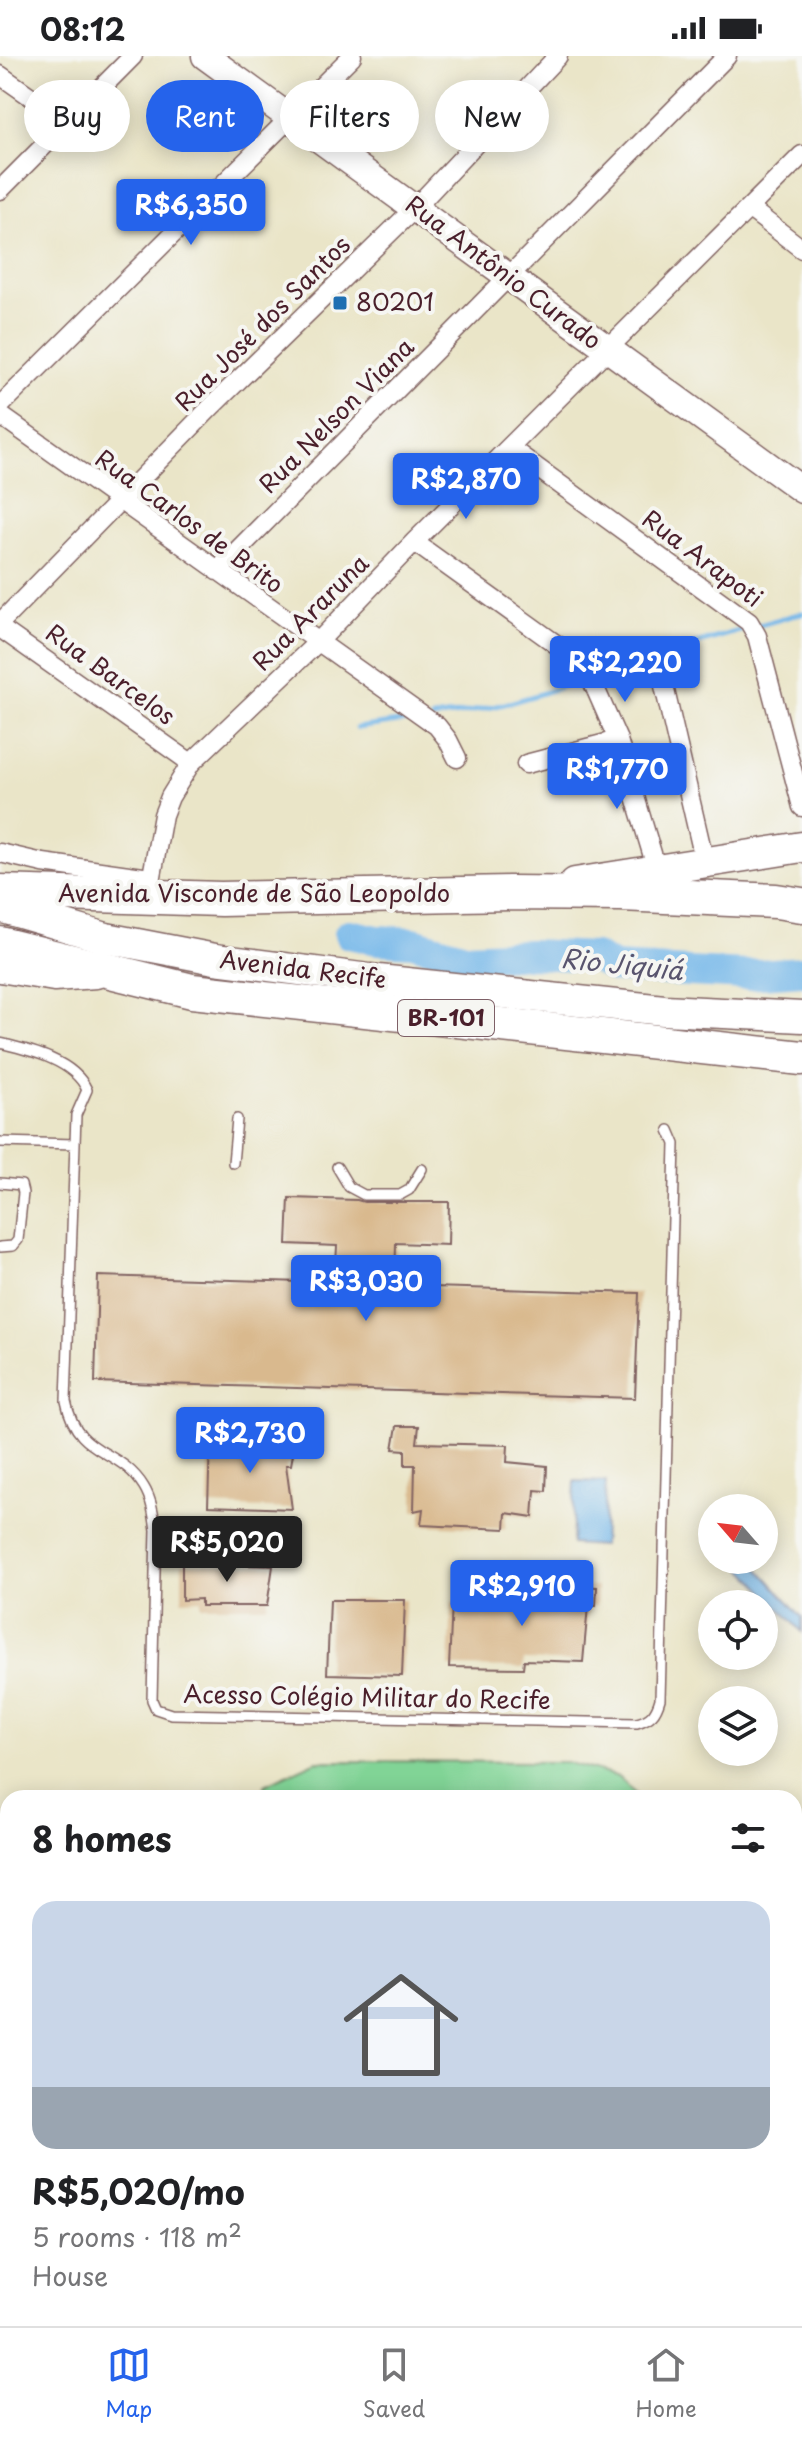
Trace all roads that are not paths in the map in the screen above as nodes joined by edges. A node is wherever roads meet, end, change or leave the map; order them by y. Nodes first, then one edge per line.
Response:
1 (133, 56) edge
2 (205, 56) edge
3 (352, 56) edge
4 (558, 56) edge
5 (727, 56) edge
6 (0, 75) edge
7 (109, 80) edge
8 (328, 80) edge
9 (24, 92) edge
10 (280, 109) edge
11 (280, 129) edge
12 (37, 152) edge
13 (339, 152) edge
14 (802, 155) edge
15 (0, 190) edge
16 (415, 208) junction
17 (750, 209) junction
18 (802, 249) edge
19 (510, 277) junction
20 (607, 351) junction
21 (0, 406) edge
22 (0, 415) edge
23 (510, 448) junction
24 (802, 490) edge
25 (119, 502) junction
26 (414, 542) junction
27 (217, 571) junction
28 (0, 626) edge
29 (318, 642) junction
30 (661, 673) dead end
31 (618, 740) junction
32 (457, 758) dead end
33 (191, 763) junction
34 (526, 764) dead end
35 (802, 807) edge
36 (802, 847) edge
37 (0, 853) edge
38 (705, 863) junction
39 (657, 870) junction
40 (149, 888) junction
41 (0, 892) edge
42 (509, 893) junction
43 (789, 903) edge
44 (0, 907) edge
45 (0, 944) edge
46 (0, 969) edge
47 (115, 973) junction
48 (802, 1017) edge
49 (0, 1043) edge
50 (794, 1054) edge
51 (237, 1119) dead end
52 (669, 1130) dead end
53 (0, 1142) edge
54 (75, 1144) junction
55 (233, 1163) dead end
56 (337, 1167) dead end
57 (422, 1169) dead end
58 (0, 1183) edge
59 (0, 1247) edge

1 - 7 street
2 - 10 street, Rua Antônio Curado
3 - 8 street
4 - 16 street, Rua José dos Santos
5 - 19 street, Rua Nelson Viana
6 - 9 street
11 - 21 street
12 - 15 street
13 - 16 street, Rua Antônio Curado
14 - 17 street, Rua Araruna
16 - 19 street, Rua Antônio Curado
16 - 25 street, Rua José dos Santos
17 - 18 street
17 - 20 street, Rua Araruna
19 - 20 street, Rua Antônio Curado
19 - 27 street, Rua Nelson Viana
20 - 23 street, Rua Araruna
20 - 24 street, Rua Antônio Curado
22 - 25 street, Rua Carlos de Brito
23 - 26 street, Rua Araruna
23 - 35 street, Rua Arapoti
25 - 27 street, Rua Carlos de Brito
25 - 28 street, Rua José dos Santos
26 - 29 street, Rua Araruna
26 - 31 street
27 - 29 street, Rua Carlos de Brito
28 - 33 street, Rua Barcelos
29 - 32 street, Rua Carlos de Brito
29 - 33 street, Rua Araruna
30 - 38 street
31 - 34 street
31 - 39 street
33 - 40 street, Rua Araruna
36 - 38 main road, Avenida Visconde de São Leopoldo
37 - 40 street
38 - 39 main road, Avenida Visconde de São Leopoldo
39 - 42 main road, Avenida Visconde de São Leopoldo
40 - 41 highway, Avenida Visconde de São Leopoldo
40 - 42 highway, Avenida Visconde de São Leopoldo
42 - 43 highway, Avenida Visconde de São Leopoldo
44 - 48 main road, Avenida Recife
45 - 47 highway, BR-101
46 - 47 street
47 - 50 highway, BR-101
49 - 54 lane, Acesso Colégio Militar do Recife
51 - 55 lane
52 - 54 lane, Acesso Colégio Militar do Recife
53 - 54 lane
56 - 57 lane
58 - 59 lane

